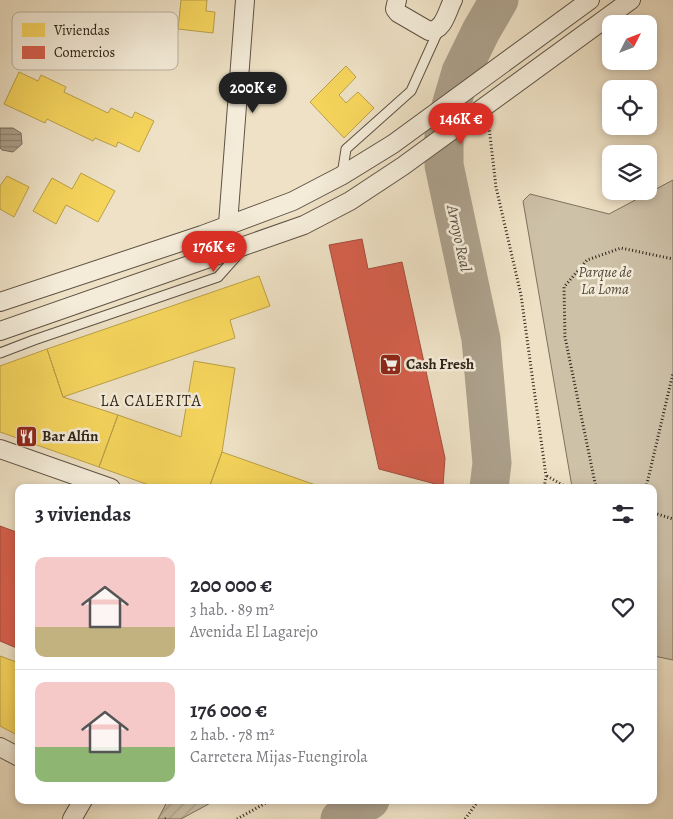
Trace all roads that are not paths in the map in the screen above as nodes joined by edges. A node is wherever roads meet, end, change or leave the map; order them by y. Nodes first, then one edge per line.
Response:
1 (245, 0) edge
2 (397, 0) edge
3 (590, 0) edge
4 (631, 0) edge
5 (450, 1) edge
6 (439, 28) junction
7 (341, 176) junction
8 (228, 224) junction
9 (246, 245) junction
10 (0, 302) edge
11 (0, 331) edge
12 (0, 353) edge
13 (0, 449) edge
14 (100, 484) edge
15 (0, 747) edge
16 (15, 755) edge
17 (81, 804) edge
18 (72, 819) edge

1 - 8 street
2 - 6 street
3 - 7 street
4 - 9 street
5 - 6 street
6 - 7 lane
7 - 8 street
8 - 10 street
9 - 11 street
9 - 12 lane
13 - 14 street
15 - 16 street
17 - 18 street

